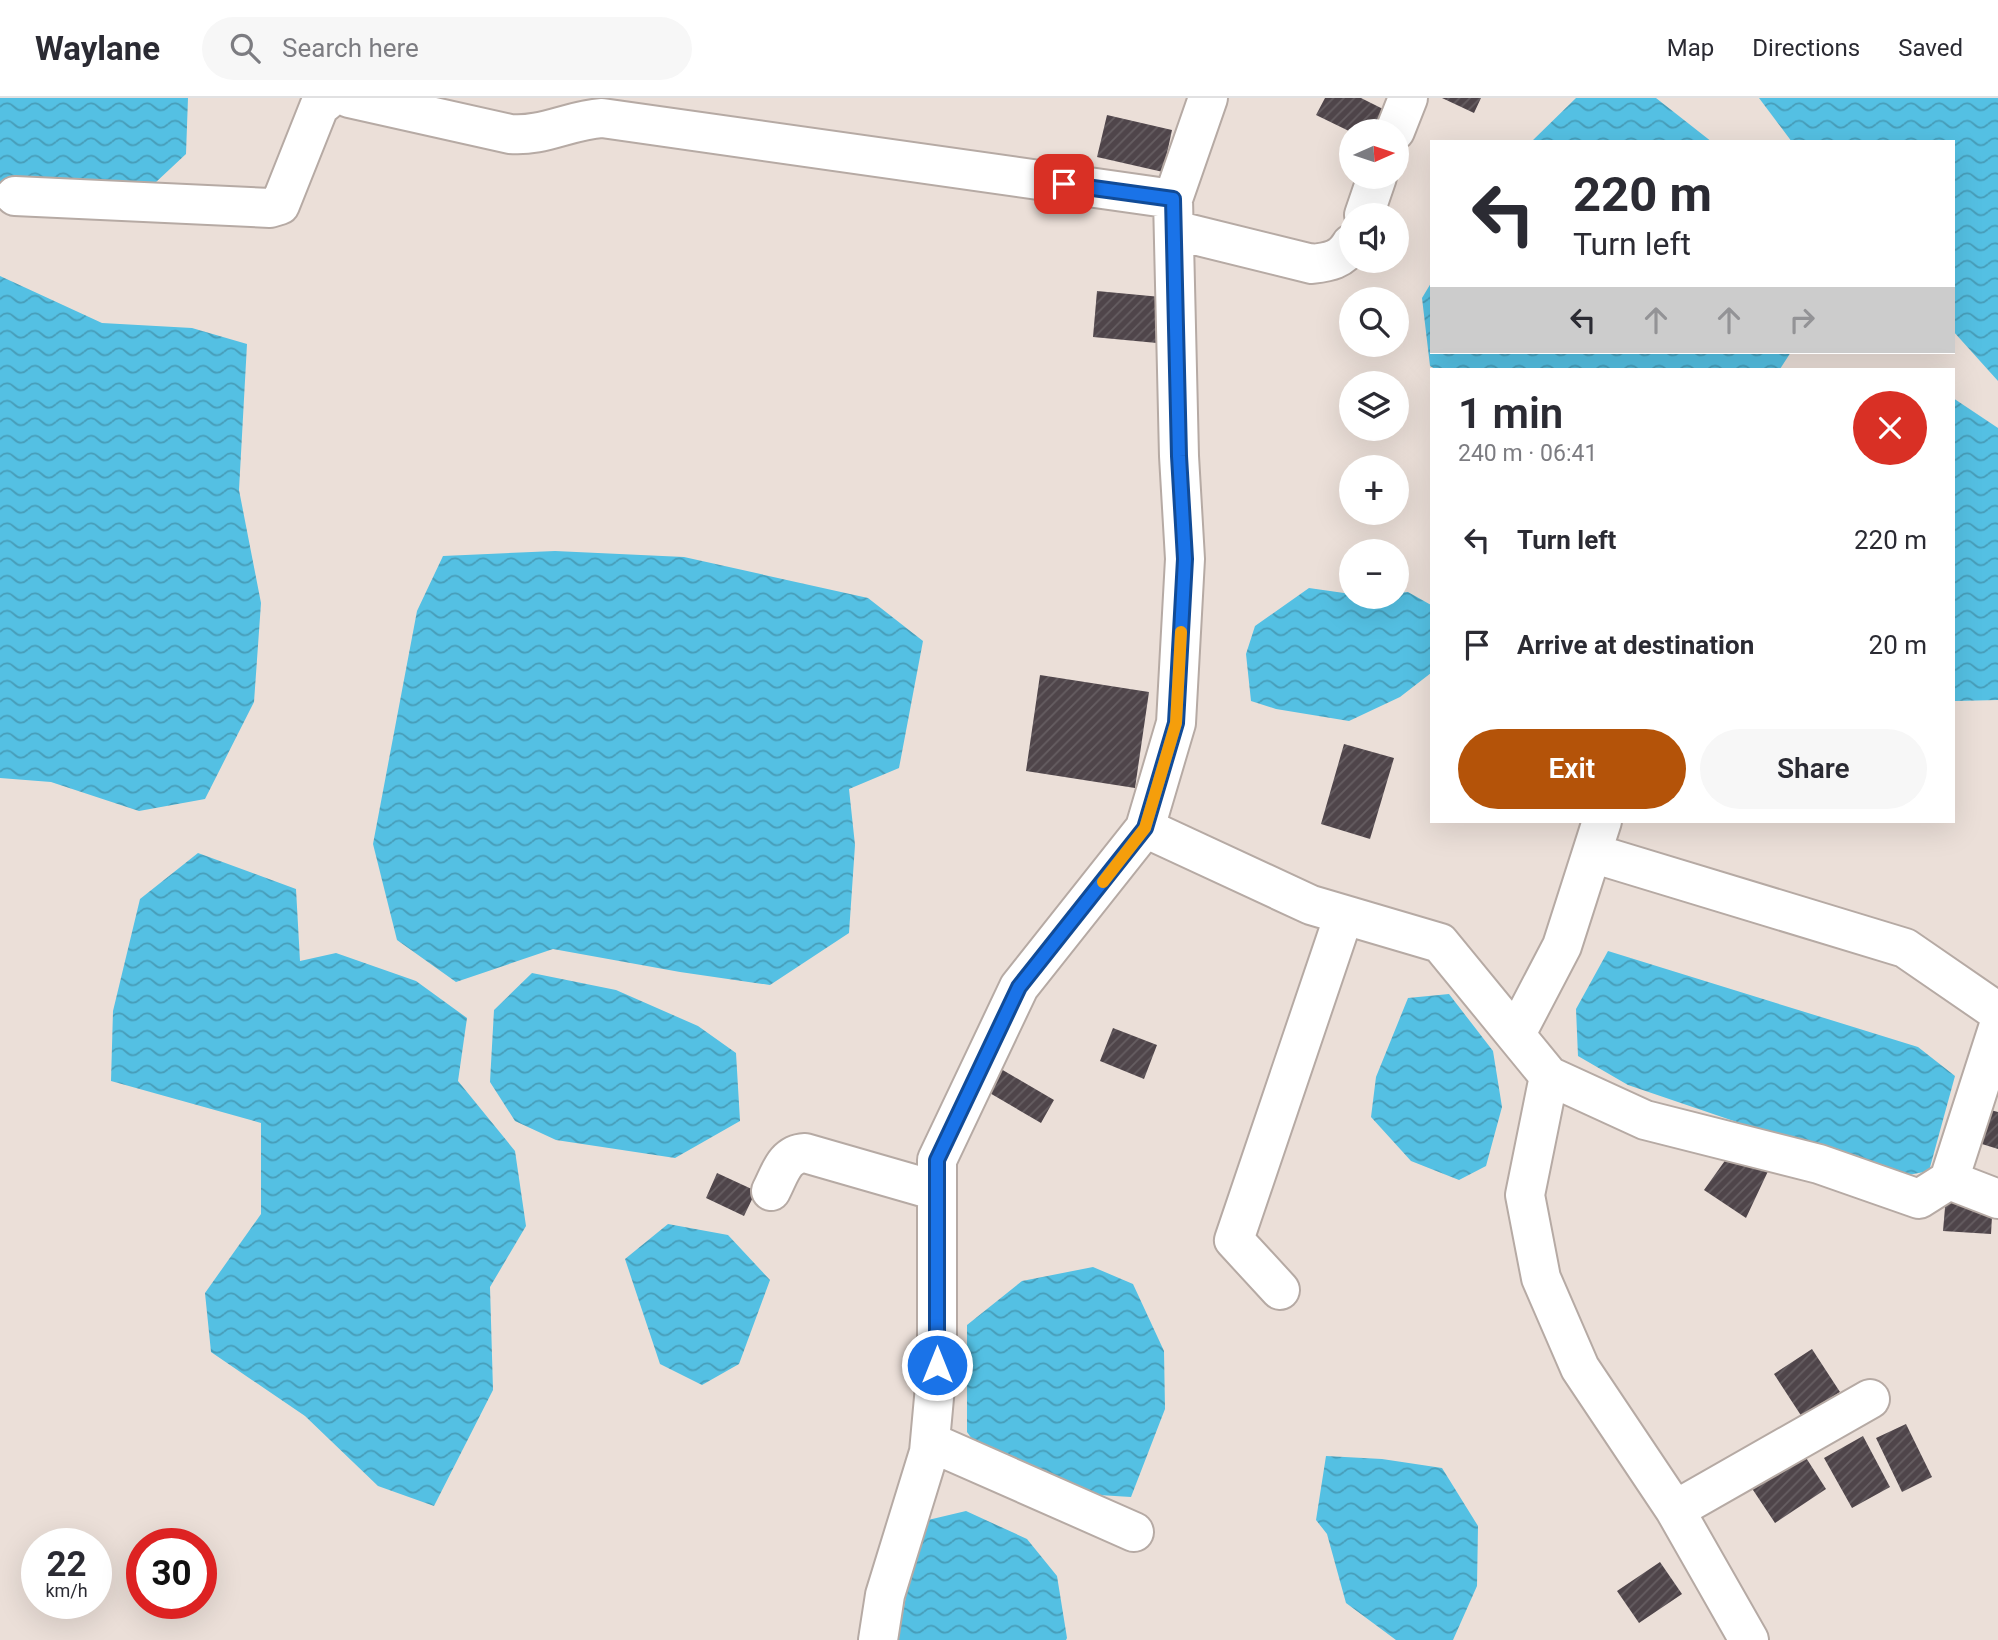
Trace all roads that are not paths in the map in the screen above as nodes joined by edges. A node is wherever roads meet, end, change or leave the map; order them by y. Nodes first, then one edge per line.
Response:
1 (330, 98) edge
2 (349, 98) edge
3 (1208, 98) edge
4 (1408, 98) edge
5 (1400, 119) edge
6 (15, 196) dead end
7 (1173, 215) junction
8 (1339, 258) edge
9 (1145, 828) junction
10 (1597, 837) edge
11 (1344, 915) junction
12 (1998, 1012) edge
13 (1998, 1027) edge
14 (1516, 1034) junction
15 (1549, 1076) junction
16 (1949, 1180) junction
17 (771, 1191) dead end
18 (937, 1191) junction
19 (1998, 1199) edge
20 (1280, 1290) dead end
21 (1870, 1398) dead end
22 (930, 1442) junction
23 (1675, 1510) junction
24 (1134, 1532) dead end
25 (878, 1640) edge
26 (1749, 1640) edge

1 - 6 street
2 - 7 street
3 - 7 street
4 - 5 street
7 - 8 street
7 - 9 street
9 - 11 street
9 - 18 street
10 - 12 street
10 - 14 street
11 - 14 street
11 - 20 street
13 - 16 street
14 - 15 street
15 - 16 street
15 - 23 street
16 - 19 street
17 - 18 street
18 - 22 street
21 - 23 street
22 - 24 street
22 - 25 street
23 - 26 street

